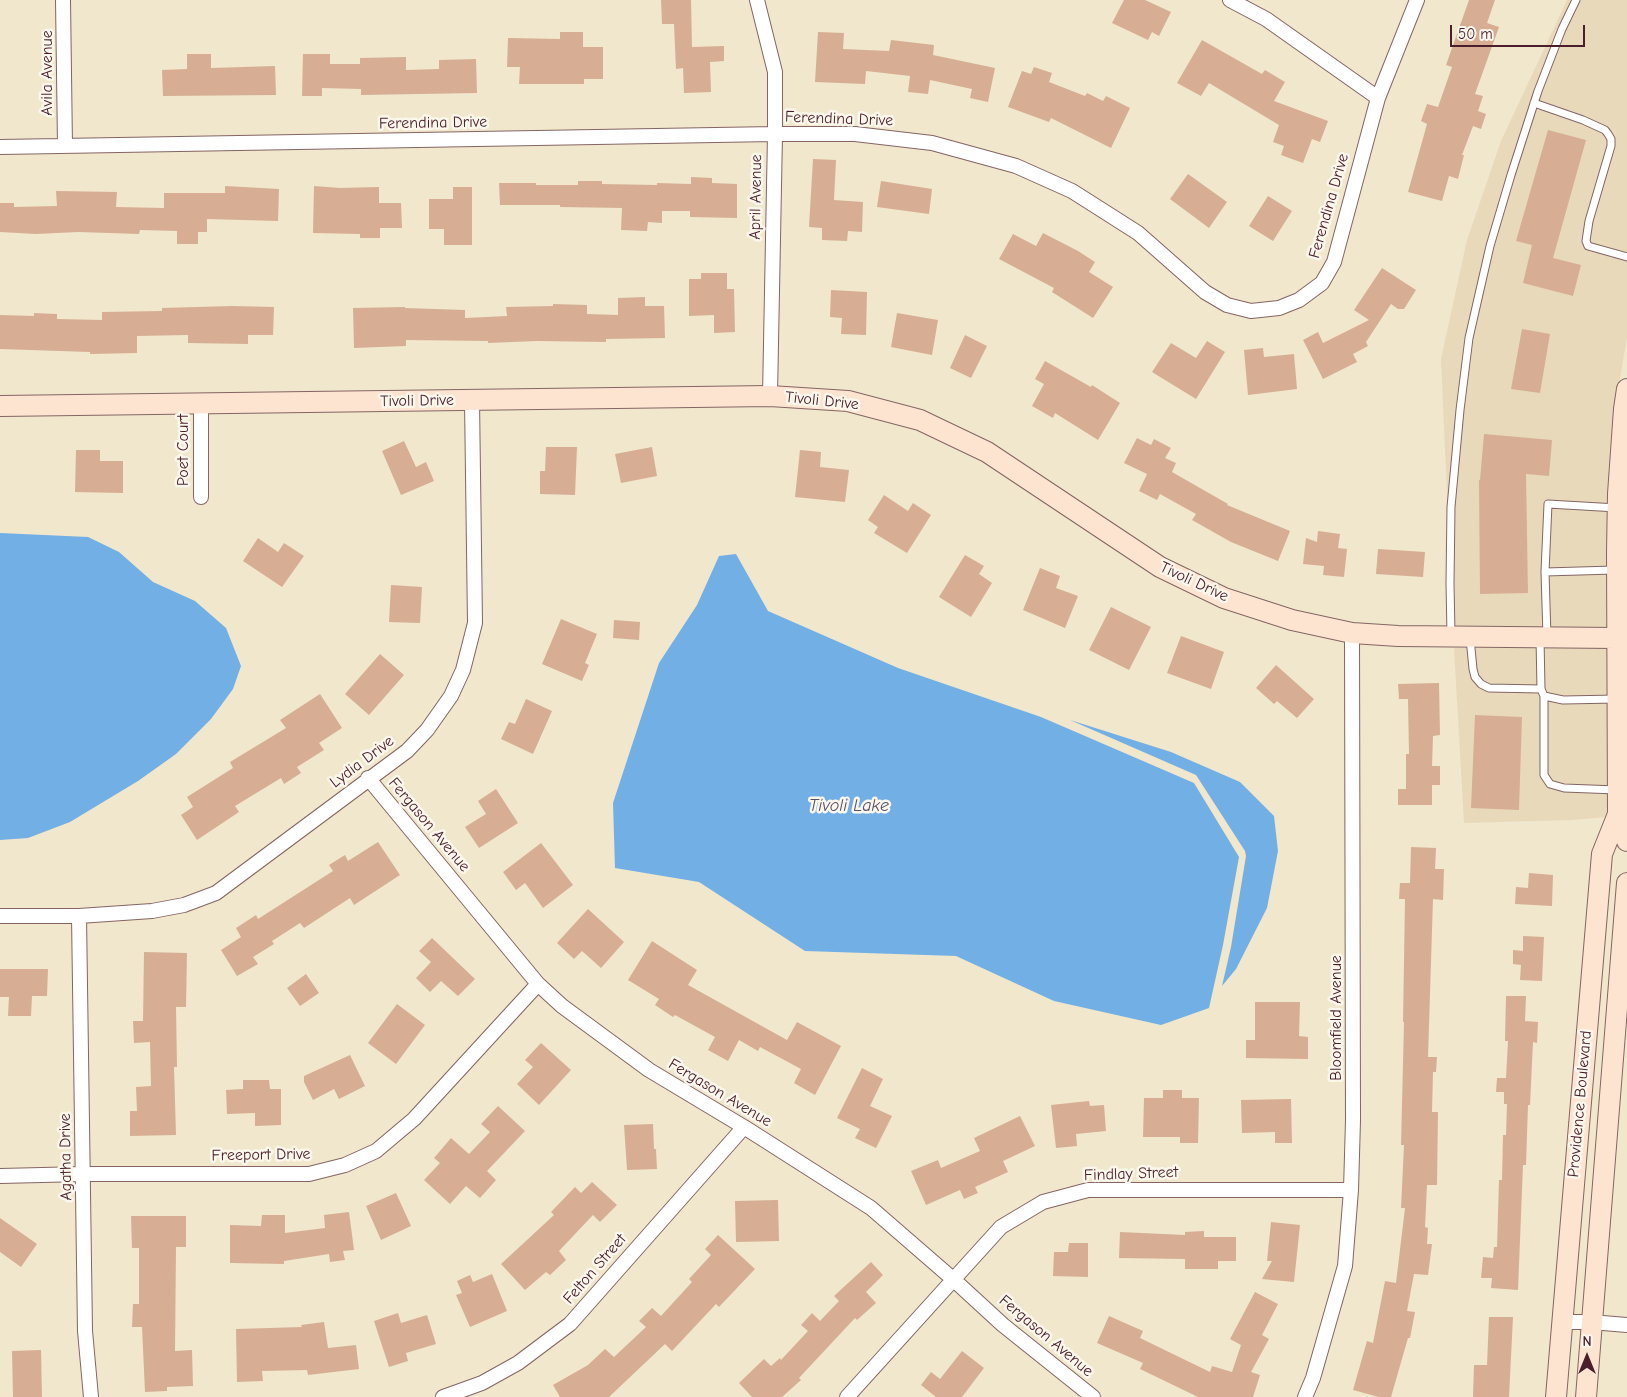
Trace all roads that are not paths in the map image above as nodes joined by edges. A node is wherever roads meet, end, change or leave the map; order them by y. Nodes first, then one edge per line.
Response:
1 (63, 0) edge
2 (757, 0) edge
3 (1230, 0) edge
4 (1417, 0) edge
5 (1576, 0) edge
6 (1378, 98) junction
7 (1534, 103) junction
8 (775, 134) junction
9 (65, 146) junction
10 (0, 147) edge
11 (1627, 258) edge
12 (1627, 389) edge
13 (770, 396) junction
14 (472, 400) junction
15 (201, 403) junction
16 (0, 406) edge
17 (1626, 409) edge
18 (201, 497) dead end
19 (1617, 508) junction
20 (1617, 570) junction
21 (1545, 572) junction
22 (1352, 633) junction
23 (1460, 638) junction
24 (1544, 638) junction
25 (1617, 638) junction
26 (1541, 689) junction
27 (1544, 696) junction
28 (1617, 699) junction
29 (368, 778) junction
30 (1618, 790) junction
31 (1622, 814) edge
32 (1627, 841) edge
33 (1627, 883) edge
34 (0, 916) edge
35 (79, 916) junction
36 (538, 984) junction
37 (744, 1127) junction
38 (84, 1174) junction
39 (0, 1176) edge
40 (1350, 1190) junction
41 (954, 1280) junction
42 (1562, 1322) junction
43 (1591, 1322) junction
44 (1627, 1325) edge
45 (91, 1397) edge
46 (443, 1397) edge
47 (847, 1397) edge
48 (1093, 1397) edge
49 (1305, 1397) edge
50 (1556, 1397) edge
51 (1586, 1397) edge

1 - 9 street, Avila Avenue
2 - 8 street, April Avenue
3 - 6 street
4 - 6 street, Ferendina Drive
5 - 7 lane
6 - 8 street, Ferendina Drive
7 - 11 lane
7 - 23 lane
8 - 9 street, Ferendina Drive
8 - 13 street, April Avenue
9 - 10 street, Ferendina Drive
12 - 17 street, Providence Boulevard
13 - 14 street, Tivoli Drive
13 - 22 street, Tivoli Drive
14 - 15 street, Tivoli Drive
14 - 29 street, Lydia Drive
15 - 16 street, Tivoli Drive
15 - 18 street, Poet Court
17 - 19 street, Providence Boulevard
19 - 20 street, Providence Boulevard
19 - 21 lane
20 - 21 lane
20 - 25 street, Providence Boulevard
21 - 24 lane
22 - 23 street, Tivoli Drive
22 - 40 street, Bloomfield Avenue
23 - 24 street, Tivoli Drive
23 - 26 lane
24 - 25 street, Tivoli Drive
24 - 26 lane
25 - 28 street, Providence Boulevard
26 - 27 lane
27 - 28 lane
27 - 30 lane
28 - 30 street, Providence Boulevard
29 - 35 street, Lydia Drive
29 - 36 street, Fergason Avenue
30 - 31 street, Providence Boulevard
31 - 32 street, Providence Boulevard
31 - 42 street, Providence Boulevard
33 - 43 street, Providence Boulevard
34 - 35 street, Lydia Drive
35 - 38 street, Agatha Drive
36 - 37 street, Fergason Avenue
36 - 38 street, Freeport Drive
37 - 41 street, Fergason Avenue
37 - 46 street, Felton Street
38 - 39 street, Freeport Drive
38 - 45 street, Agatha Drive
40 - 41 street, Findlay Street
40 - 49 street, Bloomfield Avenue
41 - 47 street, Findlay Street
41 - 48 street, Fergason Avenue
42 - 43 street
42 - 50 street, Providence Boulevard
43 - 44 street
43 - 51 street, Providence Boulevard

